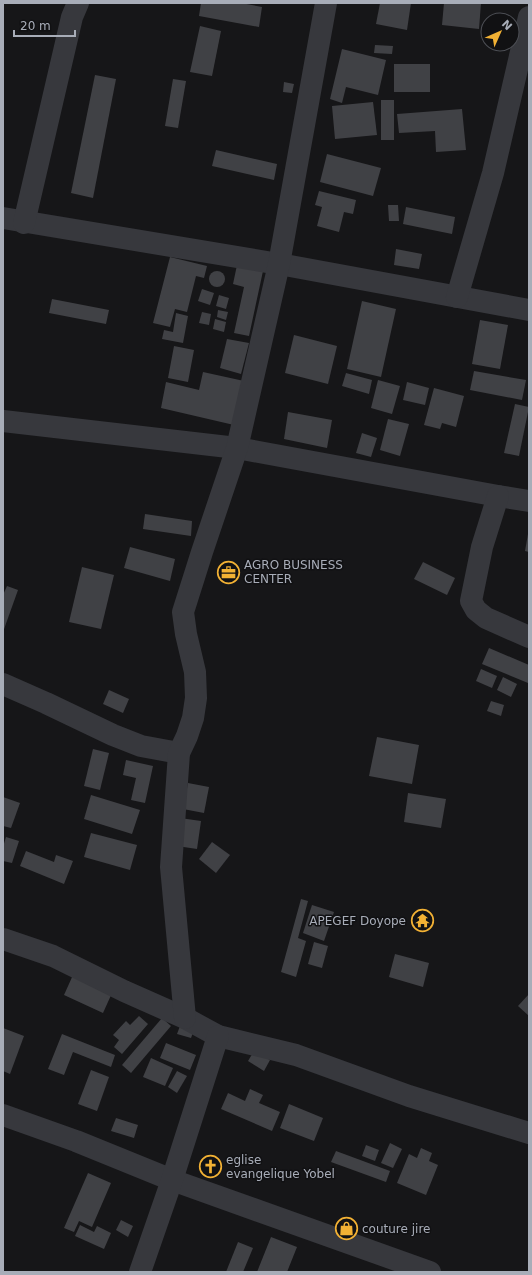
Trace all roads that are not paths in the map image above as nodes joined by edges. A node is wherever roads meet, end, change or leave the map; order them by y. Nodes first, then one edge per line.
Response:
1 (78, 3) edge
2 (326, 3) edge
3 (529, 17) edge
4 (3, 218) edge
5 (24, 222) junction
6 (279, 264) junction
7 (456, 297) junction
8 (529, 310) edge
9 (3, 421) edge
10 (237, 448) junction
11 (498, 496) junction
12 (529, 501) edge
13 (529, 637) edge
14 (3, 684) edge
15 (178, 753) junction
16 (3, 939) edge
17 (185, 1018) junction
18 (218, 1036) junction
19 (3, 1115) edge
20 (529, 1133) edge
21 (172, 1180) junction
22 (140, 1272) edge
23 (430, 1272) edge

1 - 5 street
2 - 6 street
3 - 7 street
4 - 5 street
5 - 6 street
6 - 7 street
6 - 10 street
7 - 8 street
9 - 10 street
10 - 11 street
10 - 15 street
11 - 12 street
11 - 13 street
14 - 15 street
15 - 17 street
16 - 17 street
17 - 18 street
18 - 20 street
18 - 21 street
19 - 21 street
21 - 22 street
21 - 23 street

